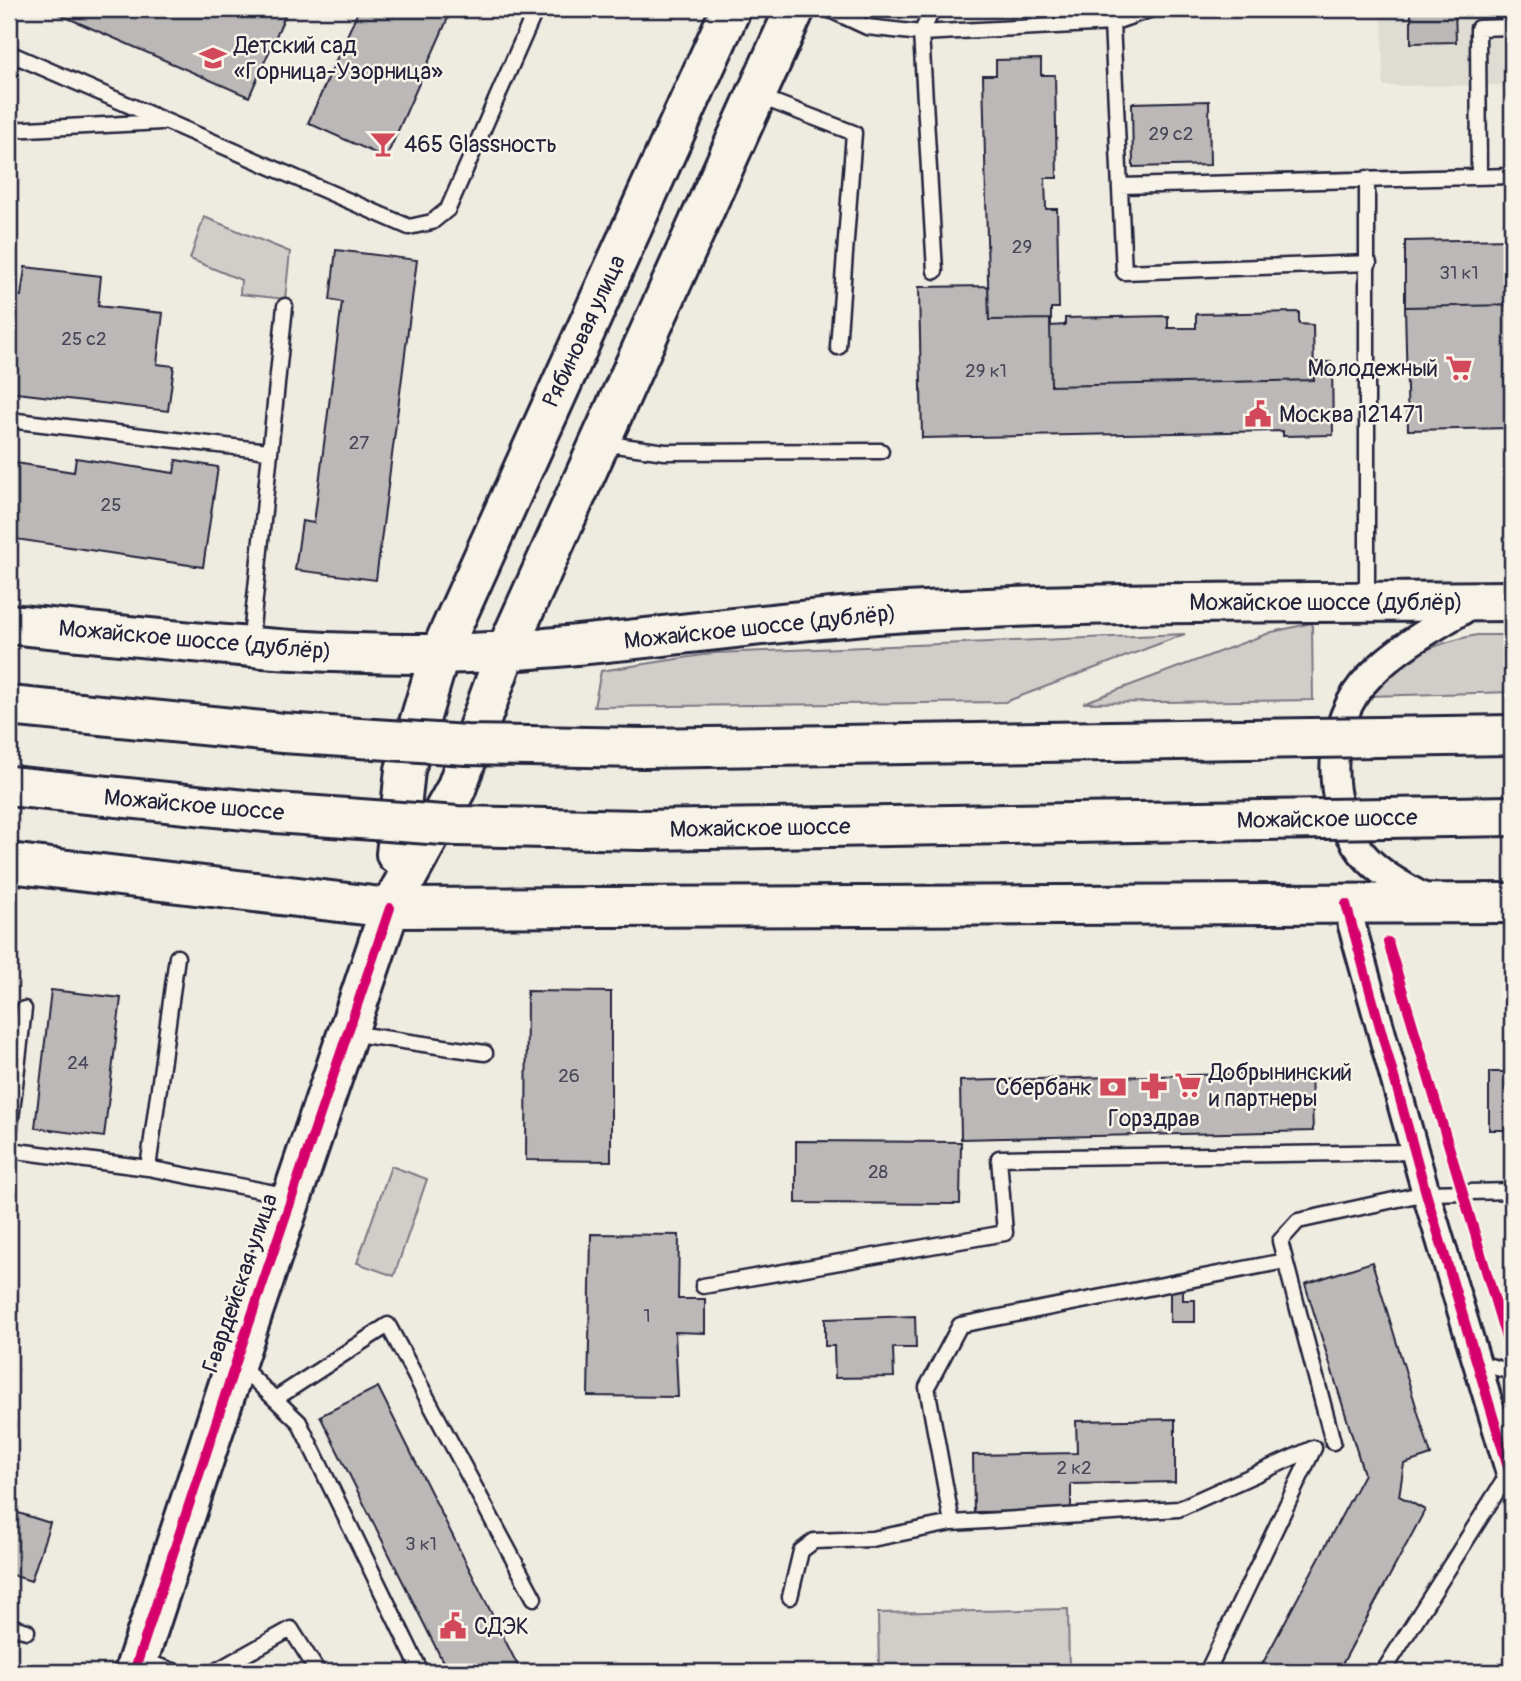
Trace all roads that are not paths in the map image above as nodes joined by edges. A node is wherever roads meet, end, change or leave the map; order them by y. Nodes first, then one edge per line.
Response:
1 (536, 9) edge
2 (731, 9) edge
3 (796, 9) edge
4 (828, 9) edge
5 (933, 9) edge
6 (1152, 9) edge
7 (1112, 23) junction
8 (1512, 27) edge
9 (921, 33) junction
10 (9, 53) edge
11 (756, 95) junction
12 (166, 122) junction
13 (9, 130) edge
14 (1479, 176) junction
15 (1512, 176) edge
16 (1367, 178) junction
17 (1120, 186) junction
18 (1369, 263) junction
19 (934, 271) dead end
20 (285, 306) dead end
21 (838, 347) dead end
22 (9, 420) edge
23 (599, 443) junction
24 (268, 451) junction
25 (881, 451) dead end
26 (1367, 601) junction
27 (1494, 601) edge
28 (9, 624) edge
29 (250, 648) junction
30 (506, 651) junction
31 (439, 653) junction
32 (9, 706) edge
33 (1512, 735) edge
34 (9, 786) edge
35 (1512, 816) edge
36 (9, 863) edge
37 (1512, 903) edge
38 (1346, 904) junction
39 (1435, 904) junction
40 (390, 908) junction
41 (177, 957) dead end
42 (24, 1009) dead end
43 (348, 1033) junction
44 (485, 1053) dead end
45 (9, 1136) edge
46 (9, 1150) edge
47 (1415, 1152) junction
48 (148, 1168) junction
49 (1512, 1191) edge
50 (1426, 1193) junction
51 (291, 1197) junction
52 (1285, 1261) junction
53 (703, 1286) dead end
54 (236, 1362) junction
55 (1475, 1362) junction
56 (1512, 1372) edge
57 (275, 1399) junction
58 (1333, 1442) dead end
59 (1511, 1476) edge
60 (952, 1523) junction
61 (790, 1597) dead end
62 (534, 1598) dead end
63 (9, 1626) edge
64 (27, 1631) dead end
65 (136, 1666) edge
66 (177, 1672) edge
67 (214, 1672) edge
68 (318, 1672) edge
69 (421, 1672) edge
70 (1208, 1672) edge
71 (1383, 1672) edge

1 - 12 lane
2 - 31 main road, Рябиновая улица
3 - 11 main road
4 - 9 lane
5 - 9 lane
6 - 7 lane
7 - 9 lane
7 - 17 lane
8 - 14 lane
9 - 19 lane
10 - 12 lane
11 - 21 lane
11 - 23 main road
12 - 13 lane
14 - 15 lane
14 - 16 lane
16 - 17 lane
16 - 18 lane
17 - 18 lane
18 - 26 lane
20 - 24 lane
22 - 24 lane
23 - 25 lane
23 - 30 main road
24 - 29 lane
26 - 27 main road, Можайское шоссе (дублёр)
26 - 30 main road, Можайское шоссе (дублёр)
27 - 39 street
28 - 29 main road, Можайское шоссе (дублёр)
29 - 31 main road, Можайское шоссе (дублёр)
30 - 31 main road, Можайское шоссе (дублёр)
30 - 40 main road
31 - 40 main road, Рябиновая улица
32 - 33 main road, bridge
34 - 35 main road, Можайское шоссе, bridge
36 - 40 main road
37 - 39 main road
38 - 39 main road
38 - 40 main road
38 - 47 street
40 - 43 main road, Гвардейская улица
41 - 48 lane
42 - 45 lane
43 - 44 lane
43 - 51 main road, Гвардейская улица
46 - 48 lane
47 - 50 street
47 - 53 lane
48 - 51 lane
49 - 50 lane
50 - 52 lane
50 - 55 street
51 - 54 main road, Гвардейская улица
52 - 58 lane
52 - 60 lane
54 - 57 lane
54 - 65 main road, Гвардейская улица
55 - 56 lane
55 - 59 street
57 - 62 lane
57 - 69 lane
59 - 71 lane
60 - 61 lane
60 - 70 lane
63 - 64 lane
65 - 66 lane
67 - 68 lane

